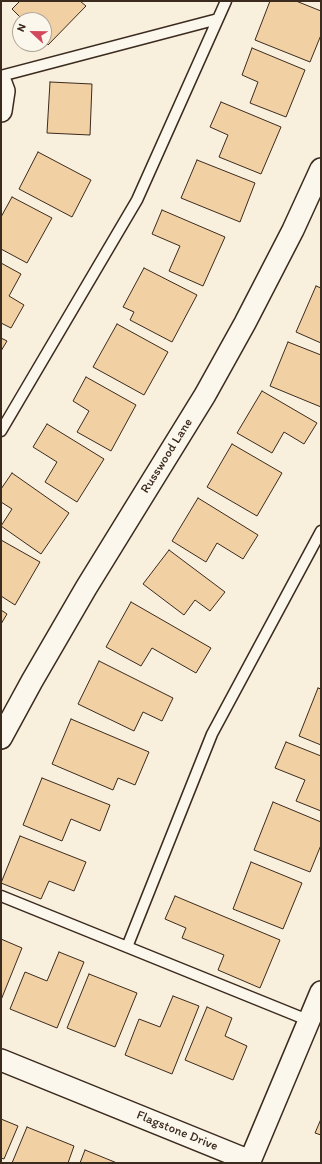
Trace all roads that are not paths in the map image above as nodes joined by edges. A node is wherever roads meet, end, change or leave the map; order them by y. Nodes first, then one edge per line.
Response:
1 (223, 2) edge
2 (218, 19) junction
3 (1, 76) edge
4 (1, 83) edge
5 (1, 111) edge
6 (321, 169) edge
7 (1, 431) edge
8 (321, 531) edge
9 (1, 738) edge
10 (1, 896) edge
11 (127, 947) junction
12 (321, 992) edge
13 (310, 1021) junction
14 (1, 1060) edge

1 - 2 lane
2 - 3 lane
2 - 7 lane
4 - 5 street
6 - 9 street, Russwood Lane
8 - 11 lane
10 - 11 lane
11 - 13 lane
12 - 13 street, Flagstone Drive
13 - 14 street, Flagstone Drive

